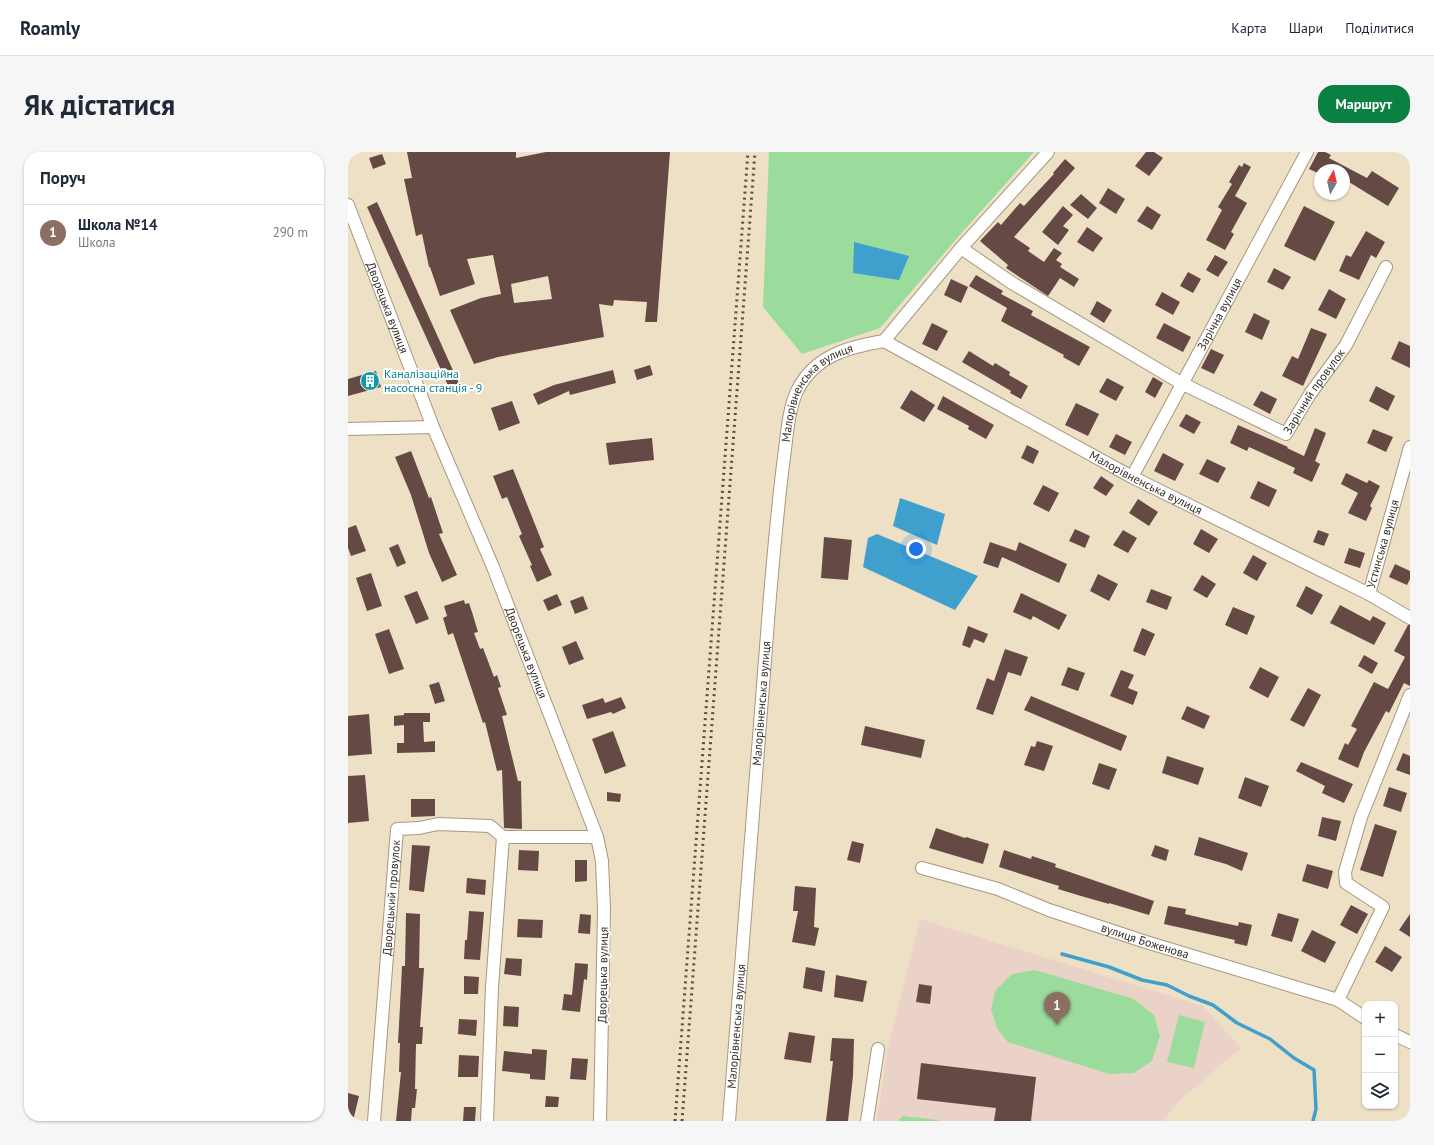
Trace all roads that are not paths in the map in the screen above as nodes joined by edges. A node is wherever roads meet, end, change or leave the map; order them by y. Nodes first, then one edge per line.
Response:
1 (1048, 152) edge
2 (1307, 152) edge
3 (348, 205) edge
4 (961, 248) junction
5 (1386, 267) dead end
6 (884, 341) junction
7 (1181, 383) junction
8 (432, 427) junction
9 (348, 429) edge
10 (1410, 447) edge
11 (1132, 477) junction
12 (1369, 594) junction
13 (1410, 618) edge
14 (1410, 695) edge
15 (503, 837) junction
16 (596, 837) junction
17 (922, 868) dead end
18 (1338, 1000) junction
19 (1362, 1016) edge
20 (1398, 1036) edge
21 (1410, 1042) edge
22 (878, 1049) dead end
23 (374, 1121) edge
24 (487, 1121) edge
25 (600, 1121) edge
26 (729, 1121) edge
27 (867, 1121) edge

1 - 4 street
2 - 7 street, Зарічна вулиця
3 - 8 street, Дворецька вулиця
4 - 6 street
4 - 7 street
5 - 7 street, Зарічний провулок
6 - 11 street, Малорівненська вулиця
6 - 26 street, Малорівненська вулиця
7 - 11 street, Зарічна вулиця
8 - 9 street
8 - 16 street, Дворецька вулиця
10 - 12 street, Устинська вулиця
11 - 12 street, Малорівненська вулиця
12 - 13 street, Малорівненська вулиця
14 - 18 street
15 - 16 street
15 - 23 street, Дворецький провулок
15 - 24 street
16 - 25 street, Дворецька вулиця
17 - 18 street, вулиця Боженова
18 - 19 street, вулиця Боженова
20 - 21 street
22 - 27 street

